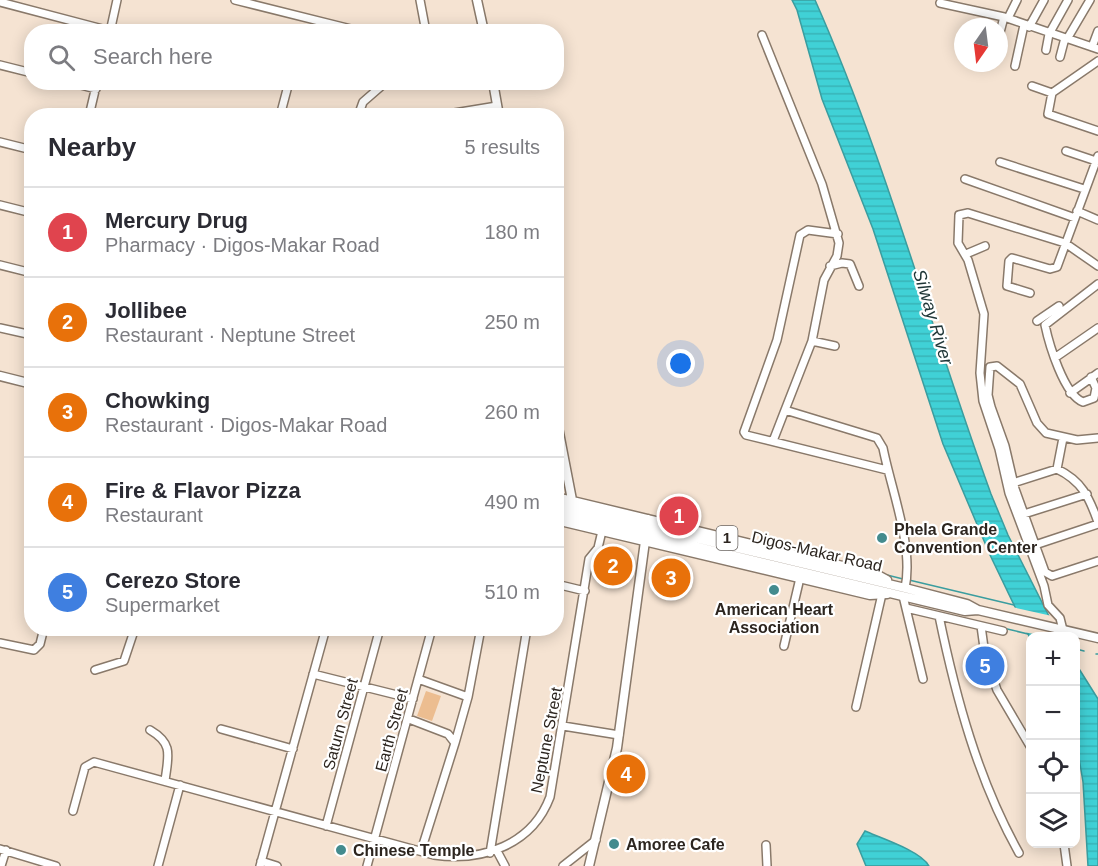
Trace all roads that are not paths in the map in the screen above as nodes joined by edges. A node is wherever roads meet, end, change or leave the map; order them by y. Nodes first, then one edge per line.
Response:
1 (117, 0) edge
2 (235, 0) edge
3 (420, 0) edge
4 (477, 0) edge
5 (969, 0) edge
6 (1017, 0) edge
7 (1044, 0) edge
8 (1068, 0) edge
9 (1090, 0) edge
10 (0, 3) edge
11 (940, 3) dead end
12 (266, 4) edge
13 (964, 8) junction
14 (1006, 17) junction
15 (83, 24) edge
16 (112, 24) edge
17 (325, 24) edge
18 (424, 24) edge
19 (482, 24) edge
20 (1027, 26) junction
21 (1098, 31) edge
22 (1049, 34) junction
23 (762, 35) dead end
24 (1066, 38) junction
25 (1095, 48) edge
26 (1046, 50) dead end
27 (1060, 57) dead end
28 (1098, 61) edge
29 (0, 65) edge
30 (1015, 66) dead end
31 (24, 71) edge
32 (1032, 86) dead end
33 (95, 90) edge
34 (287, 90) edge
35 (377, 90) edge
36 (494, 90) edge
37 (1052, 93) junction
38 (497, 106) joint
39 (91, 108) edge
40 (282, 108) edge
41 (361, 108) edge
42 (483, 108) edge
43 (1098, 131) edge
44 (0, 142) edge
45 (24, 148) edge
46 (1066, 151) dead end
47 (1097, 159) edge
48 (1000, 162) dead end
49 (1092, 171) junction
50 (1098, 177) edge
51 (965, 179) dead end
52 (1084, 189) junction
53 (0, 205) edge
54 (24, 211) edge
55 (1076, 215) junction
56 (1098, 220) edge
57 (838, 234) junction
58 (1065, 243) junction
59 (985, 246) dead end
60 (966, 254) junction
61 (0, 265) edge
62 (830, 266) junction
63 (1098, 266) edge
64 (24, 271) edge
65 (1098, 279) edge
66 (1098, 284) edge
67 (859, 286) dead end
68 (1030, 293) dead end
69 (1037, 321) dead end
70 (0, 328) edge
71 (1098, 328) edge
72 (24, 333) edge
73 (812, 341) junction
74 (835, 346) dead end
75 (1056, 357) junction
76 (1095, 375) edge
77 (0, 376) edge
78 (24, 382) edge
79 (1070, 393) junction
80 (785, 410) junction
81 (1063, 438) junction
82 (1098, 438) edge
83 (772, 441) junction
84 (564, 463) edge
85 (1057, 469) junction
86 (887, 470) junction
87 (1013, 483) junction
88 (1087, 494) junction
89 (564, 499) edge
90 (572, 501) junction
91 (564, 507) edge
92 (1024, 514) junction
93 (564, 515) edge
94 (648, 519) junction
95 (564, 522) edge
96 (1098, 523) edge
97 (576, 525) junction
98 (602, 531) junction
99 (645, 542) junction
100 (1035, 545) junction
101 (1098, 561) edge
102 (800, 578) junction
103 (564, 586) edge
104 (894, 589) junction
105 (585, 591) junction
106 (904, 592) junction
107 (882, 594) junction
108 (906, 608) junction
109 (939, 616) junction
110 (981, 626) junction
111 (1061, 629) junction
112 (1003, 631) dead end
113 (42, 636) edge
114 (132, 636) edge
115 (324, 636) edge
116 (378, 636) edge
117 (430, 636) edge
118 (479, 636) edge
119 (526, 636) edge
120 (1098, 638) edge
121 (0, 643) edge
122 (784, 646) dead end
123 (94, 670) dead end
124 (314, 674) junction
125 (418, 679) junction
126 (923, 679) dead end
127 (364, 687) junction
128 (468, 697) junction
129 (413, 699) junction
130 (856, 707) dead end
131 (409, 719) junction
132 (564, 726) junction
133 (221, 729) dead end
134 (150, 730) dead end
135 (619, 735) junction
136 (1026, 740) edge
137 (455, 743) junction
138 (293, 749) junction
139 (165, 781) junction
140 (180, 785) junction
141 (73, 811) dead end
142 (276, 811) junction
143 (326, 826) junction
144 (374, 839) junction
145 (596, 840) junction
146 (766, 845) dead end
147 (1065, 848) edge
148 (3, 849) edge
149 (421, 851) junction
150 (493, 852) junction
151 (1019, 853) dead end
152 (34, 862) edge
153 (261, 864) edge
154 (1, 866) edge
155 (56, 866) edge
156 (158, 866) edge
157 (277, 866) edge
158 (367, 866) edge
159 (505, 866) edge
160 (563, 866) edge
161 (589, 866) edge
162 (767, 866) edge
163 (1067, 866) edge

1 - 16 street
2 - 12 street
3 - 18 street
4 - 19 main road
5 - 13 street
6 - 14 street
7 - 20 street
8 - 22 street
9 - 24 street
10 - 15 street
11 - 13 street
12 - 17 street
13 - 14 street
14 - 20 street
20 - 22 street
20 - 30 street
21 - 25 street
22 - 24 street
22 - 26 street
23 - 57 street
24 - 25 street
24 - 27 street
28 - 37 street
29 - 31 street
32 - 37 street
33 - 39 street
34 - 40 street
35 - 41 street
36 - 38 main road
37 - 43 street
38 - 42 street
44 - 45 street
46 - 47 street
47 - 49 street
48 - 52 street
49 - 50 street
49 - 52 street
51 - 55 street
52 - 55 street
53 - 54 street
55 - 56 street
55 - 58 street
57 - 62 street
57 - 83 street
58 - 60 street
58 - 63 street
58 - 68 street
59 - 60 street
60 - 111 street
61 - 64 street
62 - 67 street
62 - 73 street
65 - 69 street
66 - 75 street
70 - 72 street
71 - 75 street
73 - 74 street
73 - 80 street
75 - 79 street
76 - 79 street
76 - 79 street
77 - 78 main road
80 - 83 street
80 - 86 street
81 - 82 street
81 - 85 street
81 - 87 street
83 - 86 street
84 - 90 main road
85 - 87 street
85 - 88 street
86 - 106 street
87 - 92 street
88 - 92 street
88 - 96 street
89 - 90 main road, Digos-Makar Road / 1
90 - 94 main road, Digos-Makar Road / 1
90 - 97 main road
91 - 104 main road, Digos-Makar Road / 1
92 - 100 street
93 - 104 main road, Digos-Makar Road / 1
94 - 99 main road
94 - 104 main road, Digos-Makar Road / 1
95 - 97 main road, Digos-Makar Road / 1
96 - 100 street
97 - 98 main road, Digos-Makar Road / 1
98 - 99 main road, Digos-Makar Road / 1
98 - 105 street, Neptune Street
99 - 102 main road, Digos-Makar Road / 1
99 - 135 main road
100 - 101 street
102 - 107 main road, Digos-Makar Road / 1
102 - 122 street
103 - 105 street
104 - 106 main road, Digos-Makar Road / 1
104 - 107 main road, Digos-Makar Road / 1
105 - 132 street, Neptune Street
106 - 108 street
106 - 111 main road, Digos-Makar Road / 1
107 - 130 street
108 - 109 street
108 - 126 street
109 - 110 street
109 - 151 street
110 - 112 street
110 - 136 street
111 - 120 main road, Digos-Makar Road / 1
113 - 121 street
114 - 123 street
115 - 124 street
116 - 127 street, Saturn Street
117 - 125 street, Earth Street
118 - 128 street
119 - 150 street
124 - 127 street
124 - 138 street
125 - 128 street
125 - 129 street, Earth Street
127 - 129 street
127 - 143 street, Saturn Street
128 - 137 street
129 - 131 street, Earth Street
131 - 137 street
131 - 144 street, Earth Street
132 - 135 street
132 - 150 street, Neptune Street
133 - 138 street
134 - 139 street
135 - 145 main road
137 - 149 street
138 - 142 street
139 - 140 street, Neptune Street
139 - 141 street, Neptune Street
140 - 142 street, Neptune Street
140 - 156 street
142 - 143 street, Neptune Street
142 - 153 street
143 - 144 street, Neptune Street
144 - 149 street, Neptune Street
144 - 158 street, Earth Street
145 - 160 street
145 - 161 main road
146 - 162 street
147 - 163 street
148 - 152 street
148 - 154 street
149 - 150 street, Neptune Street
150 - 159 street
152 - 155 street
153 - 157 street

